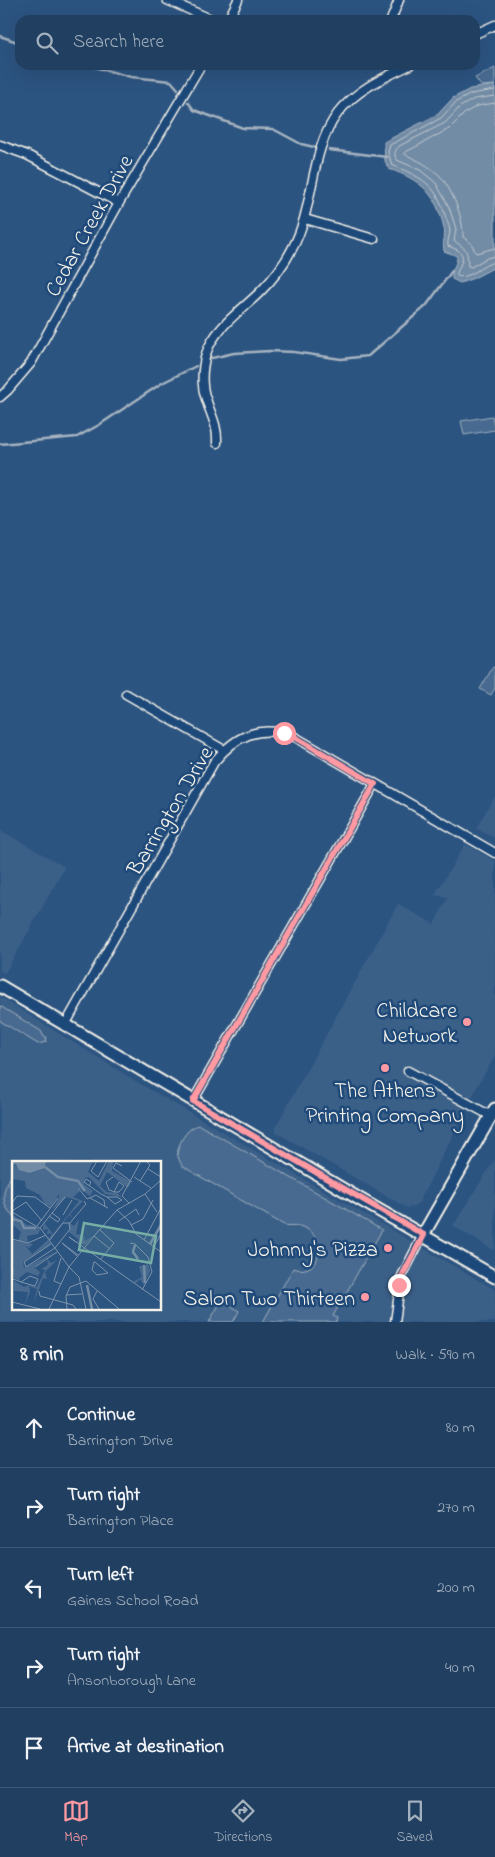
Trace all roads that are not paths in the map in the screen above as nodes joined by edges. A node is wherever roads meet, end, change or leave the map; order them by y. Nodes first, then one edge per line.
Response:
1 (167, 0) edge
2 (238, 0) edge
3 (399, 0) edge
4 (202, 15) edge
5 (230, 15) edge
6 (393, 15) edge
7 (495, 25) edge
8 (480, 32) edge
9 (198, 70) edge
10 (391, 70) edge
11 (0, 145) edge
12 (119, 203) junction
13 (304, 219) junction
14 (374, 239) dead end
15 (0, 397) edge
16 (216, 443) dead end
17 (126, 694) dead end
18 (224, 750) junction
19 (375, 784) junction
20 (495, 853) edge
21 (0, 986) edge
22 (65, 1025) junction
23 (408, 1071) dead end
24 (193, 1101) junction
25 (493, 1113) edge
26 (424, 1235) junction
27 (495, 1277) edge
28 (395, 1322) edge

1 - 4 street
2 - 5 street
3 - 6 street
7 - 8 street
9 - 12 street, Cedar Creek Drive
10 - 13 street
11 - 12 street
12 - 15 street, Cedar Creek Drive
13 - 14 street
13 - 16 street
17 - 18 street
18 - 19 street, Barrington Drive
18 - 22 street, Barrington Drive
19 - 20 street, Barrington Drive
19 - 24 street
21 - 22 main road
22 - 24 main road
23 - 25 street
24 - 26 main road
25 - 26 main road
26 - 27 main road
26 - 28 street

